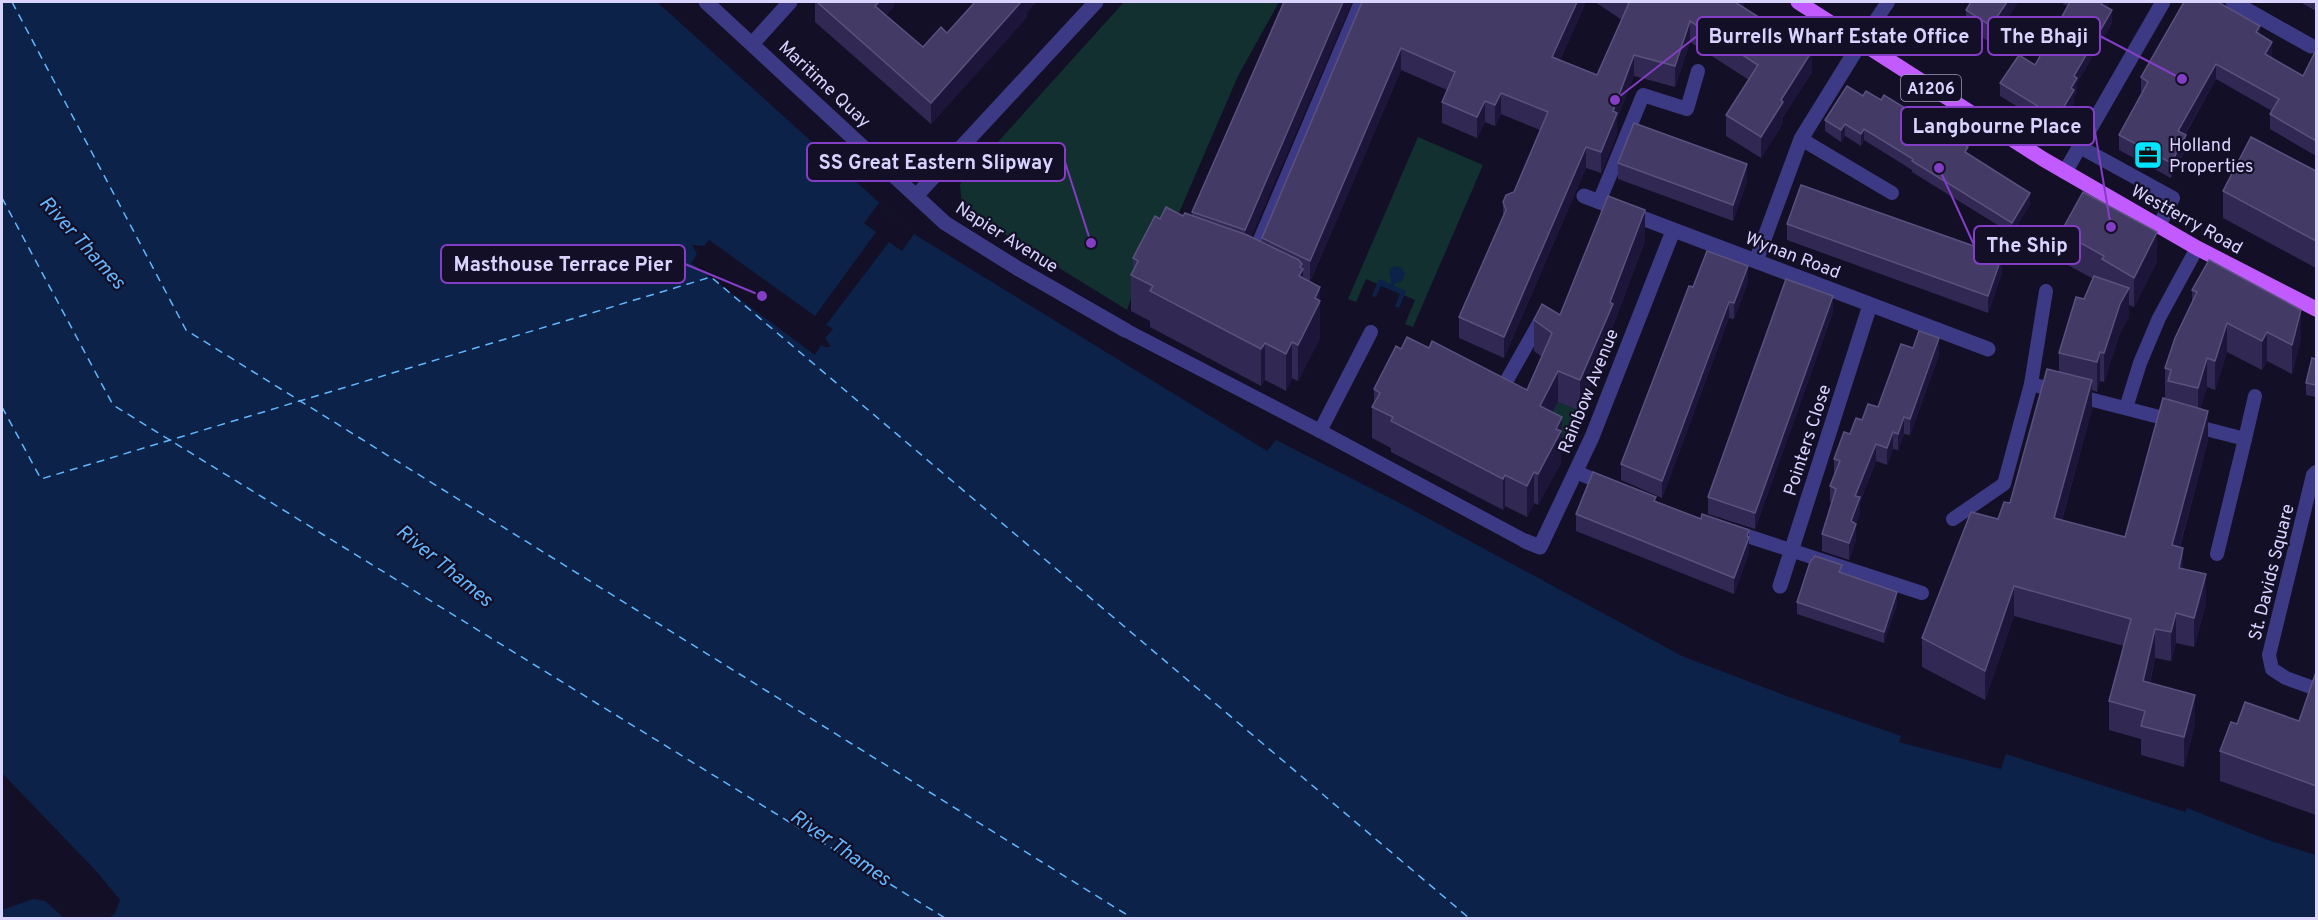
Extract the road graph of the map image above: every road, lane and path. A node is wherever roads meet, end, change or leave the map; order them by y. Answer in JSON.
{"nodes":[{"id":1,"x":706,"y":2,"type":"edge"},
{"id":2,"x":790,"y":2,"type":"edge"},
{"id":3,"x":1096,"y":2,"type":"edge"},
{"id":4,"x":1361,"y":2,"type":"edge"},
{"id":5,"x":1798,"y":2,"type":"edge"},
{"id":6,"x":1888,"y":2,"type":"edge"},
{"id":7,"x":2163,"y":2,"type":"edge"},
{"id":8,"x":2233,"y":2,"type":"edge"},
{"id":9,"x":1861,"y":42,"type":"junction"},
{"id":10,"x":753,"y":43,"type":"junction"},
{"id":11,"x":2311,"y":46,"type":"dead end"},
{"id":12,"x":1698,"y":70,"type":"dead end"},
{"id":13,"x":1801,"y":139,"type":"junction"},
{"id":14,"x":2080,"y":147,"type":"junction"},
{"id":15,"x":2065,"y":172,"type":"junction"},
{"id":16,"x":1892,"y":193,"type":"dead end"},
{"id":17,"x":916,"y":196,"type":"junction"},
{"id":18,"x":1584,"y":196,"type":"dead end"},
{"id":19,"x":1599,"y":202,"type":"junction"},
{"id":20,"x":2159,"y":226,"type":"junction"},
{"id":21,"x":1673,"y":231,"type":"junction"},
{"id":22,"x":2197,"y":248,"type":"junction"},
{"id":23,"x":1756,"y":261,"type":"junction"},
{"id":24,"x":1250,"y":264,"type":"edge"},
{"id":25,"x":2046,"y":291,"type":"dead end"},
{"id":26,"x":1870,"y":305,"type":"junction"},
{"id":27,"x":2316,"y":309,"type":"edge"},
{"id":28,"x":1543,"y":316,"type":"edge"},
{"id":29,"x":1125,"y":330,"type":"joint"},
{"id":30,"x":1371,"y":332,"type":"dead end"},
{"id":31,"x":1988,"y":349,"type":"dead end"},
{"id":32,"x":1484,"y":377,"type":"edge"},
{"id":33,"x":2031,"y":384,"type":"junction"},
{"id":34,"x":2255,"y":396,"type":"dead end"},
{"id":35,"x":2126,"y":408,"type":"junction"},
{"id":36,"x":1320,"y":431,"type":"junction"},
{"id":37,"x":2245,"y":439,"type":"junction"},
{"id":38,"x":1576,"y":472,"type":"junction"},
{"id":39,"x":2316,"y":472,"type":"edge"},
{"id":40,"x":1616,"y":488,"type":"edge"},
{"id":41,"x":1953,"y":519,"type":"dead end"},
{"id":42,"x":1718,"y":526,"type":"edge"},
{"id":43,"x":1525,"y":541,"type":"joint"},
{"id":44,"x":1792,"y":550,"type":"junction"},
{"id":45,"x":2217,"y":554,"type":"dead end"},
{"id":46,"x":1780,"y":586,"type":"dead end"},
{"id":47,"x":1922,"y":593,"type":"dead end"},
{"id":48,"x":2316,"y":689,"type":"edge"}],
"edges":[{"from":1,"to":10,"type":"street","name":"Maritime Quay"},
{"from":2,"to":10,"type":"street"},
{"from":3,"to":17,"type":"street"},
{"from":4,"to":24,"type":"lane"},
{"from":5,"to":9,"type":"main road","name":"Westferry Road","number":"A1206"},
{"from":6,"to":9,"type":"lane"},
{"from":7,"to":14,"type":"street"},
{"from":8,"to":11,"type":"street"},
{"from":9,"to":13,"type":"street"},
{"from":9,"to":15,"type":"main road","name":"Westferry Road","number":"A1206"},
{"from":10,"to":17,"type":"street","name":"Maritime Quay"},
{"from":12,"to":19,"type":"lane"},
{"from":13,"to":16,"type":"lane"},
{"from":13,"to":23,"type":"street"},
{"from":14,"to":15,"type":"street"},
{"from":14,"to":20,"type":"lane"},
{"from":15,"to":20,"type":"main road","name":"Westferry Road","number":"A1206"},
{"from":17,"to":29,"type":"street","name":"Napier Avenue"},
{"from":18,"to":19,"type":"street","name":"Wynan Road"},
{"from":19,"to":21,"type":"street","name":"Wynan Road"},
{"from":20,"to":22,"type":"main road","name":"Westferry Road","number":"A1206"},
{"from":21,"to":23,"type":"street","name":"Wynan Road"},
{"from":21,"to":38,"type":"street","name":"Rainbow Avenue"},
{"from":22,"to":27,"type":"main road","name":"Westferry Road","number":"A1206"},
{"from":22,"to":35,"type":"lane"},
{"from":23,"to":26,"type":"street","name":"Wynan Road"},
{"from":25,"to":33,"type":"lane"},
{"from":26,"to":31,"type":"street","name":"Wynan Road"},
{"from":26,"to":44,"type":"street","name":"Pointers Close"},
{"from":28,"to":32,"type":"lane"},
{"from":29,"to":36,"type":"lane"},
{"from":30,"to":36,"type":"lane"},
{"from":33,"to":35,"type":"lane"},
{"from":33,"to":41,"type":"lane"},
{"from":34,"to":37,"type":"lane"},
{"from":35,"to":37,"type":"lane"},
{"from":36,"to":43,"type":"lane"},
{"from":37,"to":45,"type":"lane"},
{"from":38,"to":40,"type":"lane"},
{"from":38,"to":43,"type":"street","name":"Rainbow Avenue"},
{"from":39,"to":48,"type":"lane","name":"St. Davids Square"},
{"from":42,"to":44,"type":"lane"},
{"from":44,"to":46,"type":"street","name":"Pointers Close"},
{"from":44,"to":47,"type":"lane"}]}
